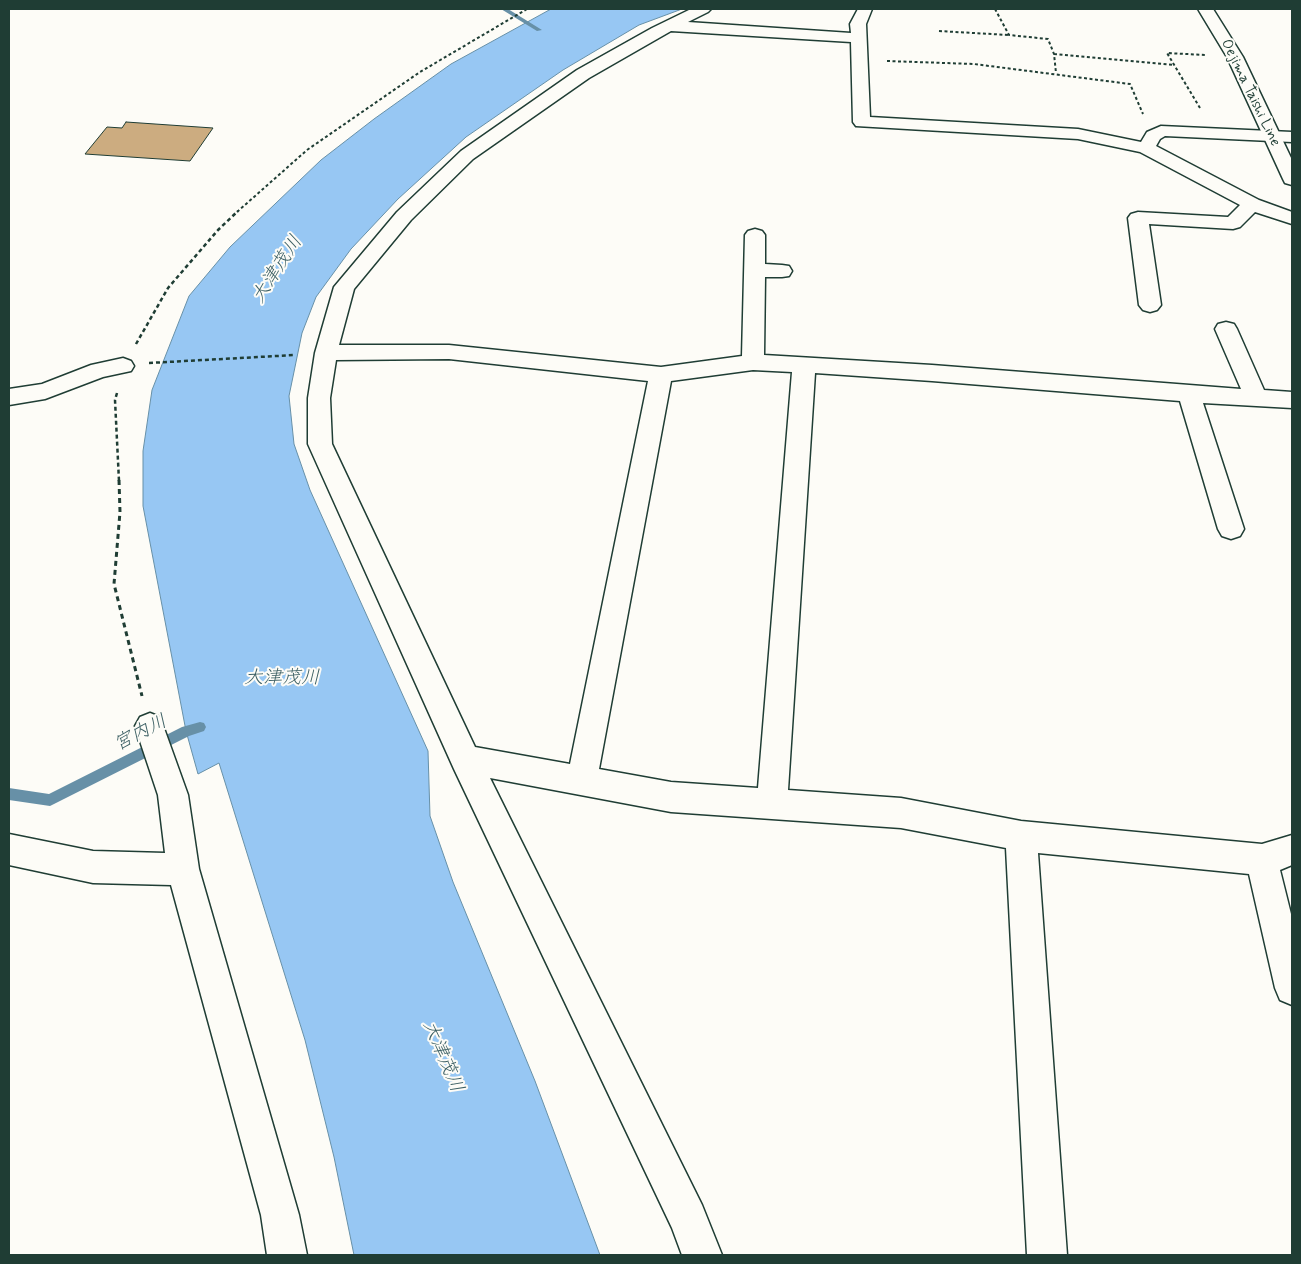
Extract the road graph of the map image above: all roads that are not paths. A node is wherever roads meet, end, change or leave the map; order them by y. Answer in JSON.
{"nodes":[{"id":1,"x":703,"y":9,"type":"edge"},
{"id":2,"x":865,"y":9,"type":"edge"},
{"id":3,"x":1206,"y":9,"type":"edge"},
{"id":4,"x":668,"y":26,"type":"junction"},
{"id":5,"x":722,"y":30,"type":"junction"},
{"id":6,"x":859,"y":38,"type":"junction"},
{"id":7,"x":718,"y":49,"type":"dead end"},
{"id":8,"x":1271,"y":136,"type":"junction"},
{"id":9,"x":1292,"y":137,"type":"edge"},
{"id":10,"x":1149,"y":142,"type":"junction"},
{"id":11,"x":1292,"y":179,"type":"edge"},
{"id":12,"x":1252,"y":204,"type":"junction"},
{"id":13,"x":1292,"y":218,"type":"edge"},
{"id":14,"x":754,"y":235,"type":"dead end"},
{"id":15,"x":755,"y":270,"type":"junction"},
{"id":16,"x":782,"y":271,"type":"dead end"},
{"id":17,"x":1150,"y":305,"type":"dead end"},
{"id":18,"x":1226,"y":329,"type":"dead end"},
{"id":19,"x":326,"y":354,"type":"junction"},
{"id":20,"x":753,"y":362,"type":"junction"},
{"id":21,"x":123,"y":366,"type":"road end"},
{"id":22,"x":804,"y":367,"type":"junction"},
{"id":23,"x":661,"y":375,"type":"junction"},
{"id":24,"x":1189,"y":394,"type":"junction"},
{"id":25,"x":9,"y":397,"type":"edge"},
{"id":26,"x":1256,"y":397,"type":"junction"},
{"id":27,"x":1292,"y":400,"type":"edge"},
{"id":28,"x":1231,"y":529,"type":"dead end"},
{"id":29,"x":150,"y":726,"type":"road end"},
{"id":30,"x":465,"y":760,"type":"junction"},
{"id":31,"x":582,"y":781,"type":"junction"},
{"id":32,"x":772,"y":804,"type":"junction"},
{"id":33,"x":1021,"y":836,"type":"junction"},
{"id":34,"x":9,"y":850,"type":"edge"},
{"id":35,"x":1292,"y":850,"type":"edge"},
{"id":36,"x":1262,"y":860,"type":"junction"},
{"id":37,"x":183,"y":869,"type":"junction"},
{"id":38,"x":1292,"y":988,"type":"edge"},
{"id":39,"x":286,"y":1255,"type":"edge"},
{"id":40,"x":702,"y":1255,"type":"edge"},
{"id":41,"x":1047,"y":1255,"type":"edge"}],
"edges":[{"from":1,"to":4,"type":"street"},
{"from":2,"to":6,"type":"street"},
{"from":3,"to":8,"type":"street","name":"Oejima Taishi Line"},
{"from":4,"to":5,"type":"street"},
{"from":4,"to":19,"type":"street"},
{"from":5,"to":6,"type":"street"},
{"from":5,"to":7,"type":"street"},
{"from":6,"to":10,"type":"street"},
{"from":8,"to":9,"type":"street"},
{"from":8,"to":10,"type":"street"},
{"from":8,"to":11,"type":"street","name":"Oejima Taishi Line"},
{"from":10,"to":12,"type":"street"},
{"from":12,"to":13,"type":"street"},
{"from":12,"to":17,"type":"street"},
{"from":14,"to":15,"type":"street"},
{"from":15,"to":16,"type":"street"},
{"from":15,"to":20,"type":"street"},
{"from":18,"to":26,"type":"street"},
{"from":19,"to":23,"type":"street"},
{"from":19,"to":30,"type":"street"},
{"from":20,"to":22,"type":"street"},
{"from":20,"to":23,"type":"street"},
{"from":21,"to":25,"type":"street"},
{"from":22,"to":24,"type":"street"},
{"from":22,"to":32,"type":"street"},
{"from":23,"to":31,"type":"street"},
{"from":24,"to":26,"type":"street"},
{"from":24,"to":28,"type":"street"},
{"from":26,"to":27,"type":"street"},
{"from":29,"to":37,"type":"street"},
{"from":30,"to":31,"type":"street"},
{"from":30,"to":40,"type":"street"},
{"from":31,"to":32,"type":"street"},
{"from":32,"to":33,"type":"street"},
{"from":33,"to":36,"type":"street"},
{"from":33,"to":41,"type":"street"},
{"from":34,"to":37,"type":"street"},
{"from":35,"to":36,"type":"street"},
{"from":36,"to":38,"type":"street"},
{"from":37,"to":39,"type":"street"}]}
